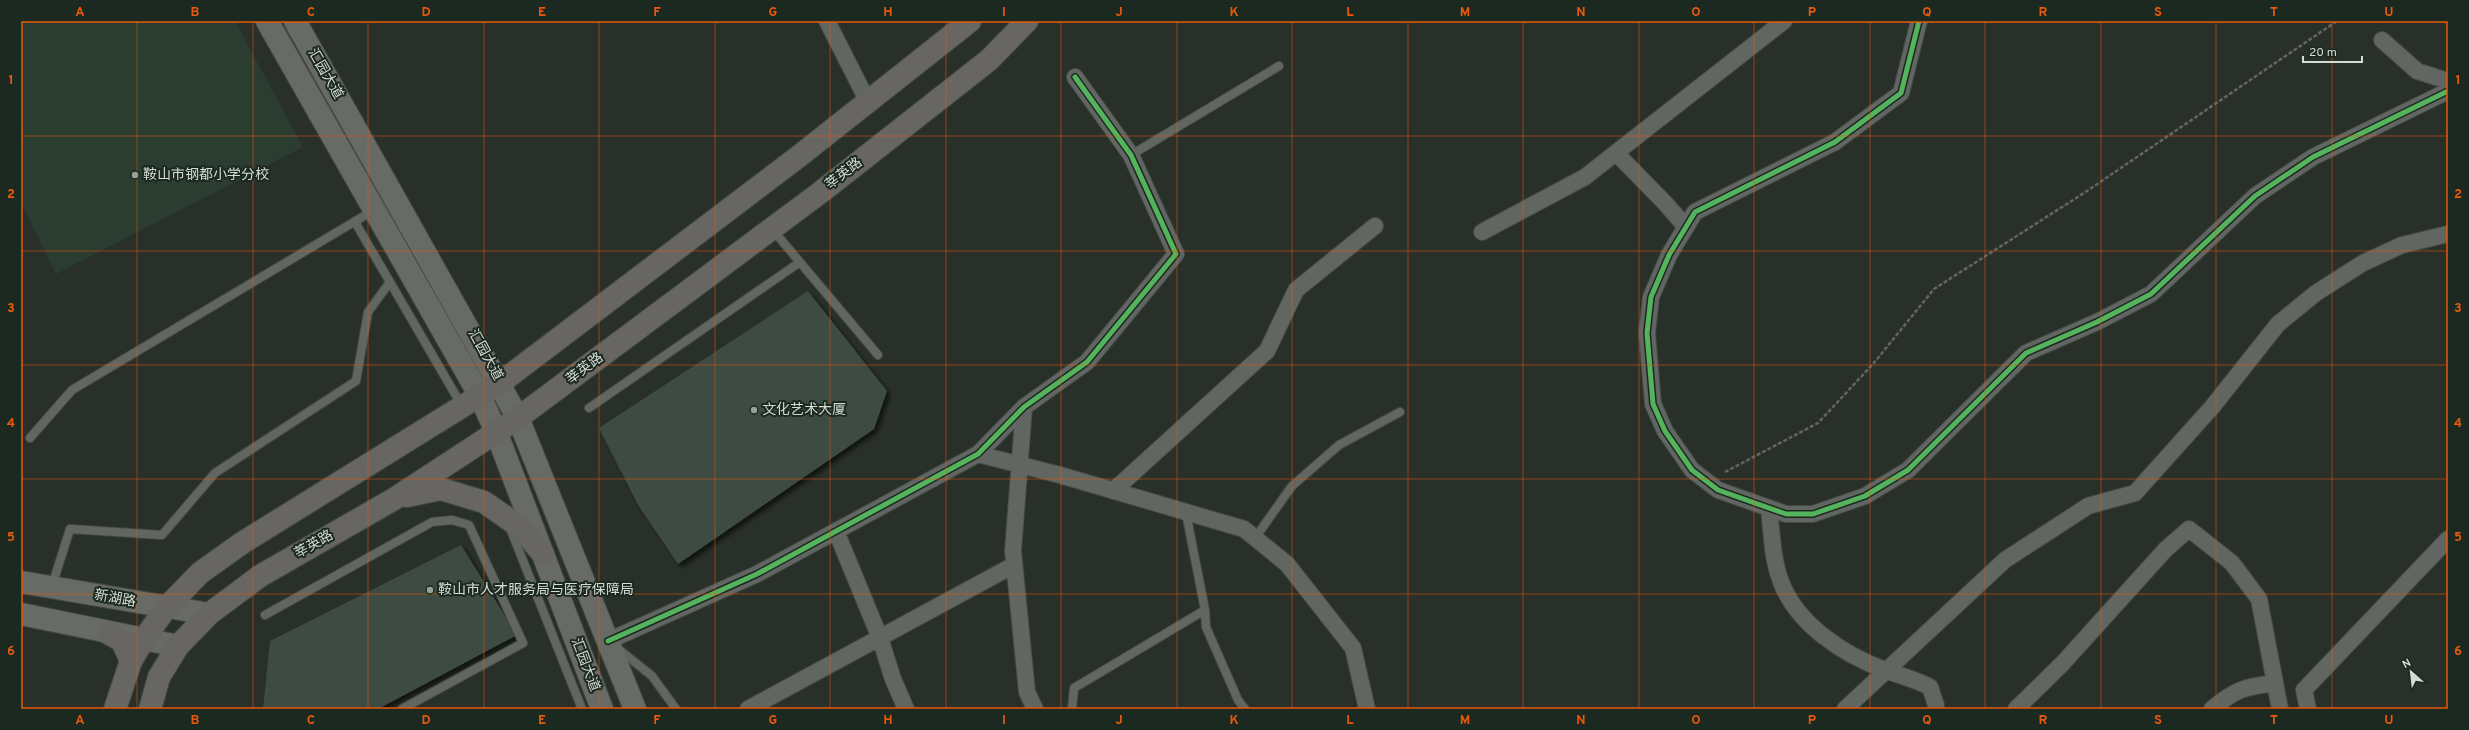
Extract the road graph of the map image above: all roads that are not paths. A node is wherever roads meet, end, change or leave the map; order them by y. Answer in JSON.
{"nodes":[{"id":1,"x":268,"y":21,"type":"edge"},
{"id":2,"x":295,"y":21,"type":"edge"},
{"id":3,"x":827,"y":21,"type":"edge"},
{"id":4,"x":970,"y":21,"type":"edge"},
{"id":5,"x":1027,"y":21,"type":"edge"},
{"id":6,"x":1784,"y":21,"type":"edge"},
{"id":7,"x":1918,"y":21,"type":"edge"},
{"id":8,"x":2382,"y":40,"type":"dead end"},
{"id":9,"x":1279,"y":66,"type":"dead end"},
{"id":10,"x":1075,"y":77,"type":"dead end"},
{"id":11,"x":2448,"y":81,"type":"edge"},
{"id":12,"x":2448,"y":91,"type":"edge"},
{"id":13,"x":868,"y":102,"type":"junction"},
{"id":14,"x":1616,"y":153,"type":"junction"},
{"id":15,"x":1131,"y":155,"type":"junction"},
{"id":16,"x":375,"y":210,"type":"junction"},
{"id":17,"x":355,"y":222,"type":"junction"},
{"id":18,"x":1375,"y":226,"type":"dead end"},
{"id":19,"x":1686,"y":228,"type":"junction"},
{"id":20,"x":772,"y":229,"type":"junction"},
{"id":21,"x":1482,"y":232,"type":"dead end"},
{"id":22,"x":2448,"y":234,"type":"edge"},
{"id":23,"x":800,"y":262,"type":"junction"},
{"id":24,"x":390,"y":282,"type":"junction"},
{"id":25,"x":878,"y":356,"type":"dead end"},
{"id":26,"x":500,"y":383,"type":"junction"},
{"id":27,"x":471,"y":401,"type":"junction"},
{"id":28,"x":1024,"y":407,"type":"junction"},
{"id":29,"x":589,"y":408,"type":"dead end"},
{"id":30,"x":1400,"y":412,"type":"dead end"},
{"id":31,"x":518,"y":418,"type":"junction"},
{"id":32,"x":497,"y":434,"type":"junction"},
{"id":33,"x":30,"y":438,"type":"dead end"},
{"id":34,"x":978,"y":454,"type":"junction"},
{"id":35,"x":1019,"y":465,"type":"junction"},
{"id":36,"x":1113,"y":491,"type":"junction"},
{"id":37,"x":394,"y":499,"type":"junction"},
{"id":38,"x":1769,"y":510,"type":"junction"},
{"id":39,"x":1186,"y":513,"type":"junction"},
{"id":40,"x":506,"y":518,"type":"junction"},
{"id":41,"x":836,"y":531,"type":"junction"},
{"id":42,"x":1255,"y":538,"type":"junction"},
{"id":43,"x":2448,"y":539,"type":"edge"},
{"id":44,"x":543,"y":554,"type":"junction"},
{"id":45,"x":1014,"y":565,"type":"junction"},
{"id":46,"x":21,"y":582,"type":"edge"},
{"id":47,"x":52,"y":587,"type":"junction"},
{"id":48,"x":166,"y":608,"type":"junction"},
{"id":49,"x":1205,"y":610,"type":"junction"},
{"id":50,"x":21,"y":614,"type":"edge"},
{"id":51,"x":210,"y":614,"type":"junction"},
{"id":52,"x":265,"y":615,"type":"dead end"},
{"id":53,"x":108,"y":633,"type":"junction"},
{"id":54,"x":880,"y":638,"type":"junction"},
{"id":55,"x":144,"y":639,"type":"junction"},
{"id":56,"x":608,"y":641,"type":"junction"},
{"id":57,"x":178,"y":646,"type":"junction"},
{"id":58,"x":131,"y":661,"type":"junction"},
{"id":59,"x":1885,"y":670,"type":"junction"},
{"id":60,"x":2275,"y":683,"type":"junction"},
{"id":61,"x":1936,"y":706,"type":"dead end"},
{"id":62,"x":115,"y":709,"type":"edge"},
{"id":63,"x":150,"y":709,"type":"edge"},
{"id":64,"x":402,"y":709,"type":"edge"},
{"id":65,"x":582,"y":709,"type":"edge"},
{"id":66,"x":602,"y":709,"type":"edge"},
{"id":67,"x":635,"y":709,"type":"edge"},
{"id":68,"x":676,"y":709,"type":"edge"},
{"id":69,"x":748,"y":709,"type":"edge"},
{"id":70,"x":906,"y":709,"type":"edge"},
{"id":71,"x":1035,"y":709,"type":"edge"},
{"id":72,"x":1072,"y":709,"type":"edge"},
{"id":73,"x":1245,"y":709,"type":"edge"},
{"id":74,"x":1367,"y":709,"type":"edge"},
{"id":75,"x":1845,"y":709,"type":"edge"},
{"id":76,"x":2016,"y":709,"type":"edge"},
{"id":77,"x":2212,"y":709,"type":"edge"},
{"id":78,"x":2280,"y":709,"type":"edge"},
{"id":79,"x":2308,"y":709,"type":"edge"}],
"edges":[{"from":1,"to":16,"type":"main road","name":"汇园大道"},
{"from":2,"to":26,"type":"main road","name":"汇园大道"},
{"from":3,"to":13,"type":"street"},
{"from":4,"to":13,"type":"main road"},
{"from":5,"to":20,"type":"main road","name":"莘英路"},
{"from":6,"to":14,"type":"street"},
{"from":7,"to":19,"type":"street"},
{"from":8,"to":11,"type":"street"},
{"from":9,"to":15,"type":"lane"},
{"from":10,"to":15,"type":"street"},
{"from":12,"to":38,"type":"street"},
{"from":13,"to":26,"type":"main road"},
{"from":14,"to":19,"type":"street"},
{"from":14,"to":21,"type":"street"},
{"from":15,"to":28,"type":"street"},
{"from":16,"to":17,"type":"lane"},
{"from":16,"to":27,"type":"main road","name":"汇园大道"},
{"from":17,"to":24,"type":"lane"},
{"from":17,"to":33,"type":"lane"},
{"from":18,"to":36,"type":"street"},
{"from":19,"to":38,"type":"street"},
{"from":20,"to":23,"type":"lane"},
{"from":20,"to":31,"type":"main road","name":"莘英路"},
{"from":22,"to":59,"type":"street"},
{"from":23,"to":25,"type":"lane"},
{"from":23,"to":29,"type":"lane"},
{"from":24,"to":27,"type":"lane"},
{"from":24,"to":47,"type":"lane"},
{"from":26,"to":27,"type":"main road"},
{"from":26,"to":31,"type":"main road","name":"汇园大道"},
{"from":27,"to":32,"type":"main road","name":"汇园大道"},
{"from":27,"to":48,"type":"main road"},
{"from":28,"to":34,"type":"street"},
{"from":28,"to":35,"type":"street"},
{"from":30,"to":42,"type":"lane"},
{"from":31,"to":32,"type":"main road","name":"莘英路"},
{"from":31,"to":56,"type":"main road","name":"汇园大道"},
{"from":32,"to":37,"type":"main road","name":"莘英路"},
{"from":32,"to":44,"type":"main road","name":"汇园大道"},
{"from":34,"to":35,"type":"street"},
{"from":34,"to":41,"type":"street"},
{"from":35,"to":36,"type":"street"},
{"from":35,"to":45,"type":"street"},
{"from":36,"to":39,"type":"street"},
{"from":37,"to":40,"type":"main road"},
{"from":37,"to":51,"type":"main road","name":"莘英路"},
{"from":38,"to":59,"type":"street"},
{"from":39,"to":42,"type":"street"},
{"from":39,"to":49,"type":"lane"},
{"from":40,"to":44,"type":"main road"},
{"from":40,"to":65,"type":"lane"},
{"from":41,"to":54,"type":"street"},
{"from":41,"to":56,"type":"street"},
{"from":42,"to":74,"type":"street"},
{"from":43,"to":79,"type":"street"},
{"from":44,"to":66,"type":"main road","name":"汇园大道"},
{"from":45,"to":54,"type":"street"},
{"from":45,"to":71,"type":"street"},
{"from":46,"to":47,"type":"main road","name":"新湖路"},
{"from":47,"to":48,"type":"main road","name":"新湖路"},
{"from":48,"to":51,"type":"main road","name":"新湖路"},
{"from":48,"to":55,"type":"main road"},
{"from":49,"to":72,"type":"lane"},
{"from":49,"to":73,"type":"lane"},
{"from":50,"to":53,"type":"main road"},
{"from":51,"to":57,"type":"main road","name":"莘英路"},
{"from":52,"to":64,"type":"lane"},
{"from":53,"to":55,"type":"main road"},
{"from":53,"to":58,"type":"main road"},
{"from":54,"to":69,"type":"street"},
{"from":54,"to":70,"type":"street"},
{"from":55,"to":57,"type":"main road"},
{"from":55,"to":58,"type":"main road"},
{"from":56,"to":67,"type":"main road","name":"汇园大道"},
{"from":56,"to":68,"type":"lane"},
{"from":57,"to":63,"type":"main road","name":"莘英路"},
{"from":58,"to":62,"type":"main road"},
{"from":59,"to":61,"type":"street"},
{"from":59,"to":75,"type":"street"},
{"from":60,"to":76,"type":"street"},
{"from":60,"to":77,"type":"street"},
{"from":60,"to":78,"type":"street"}]}
